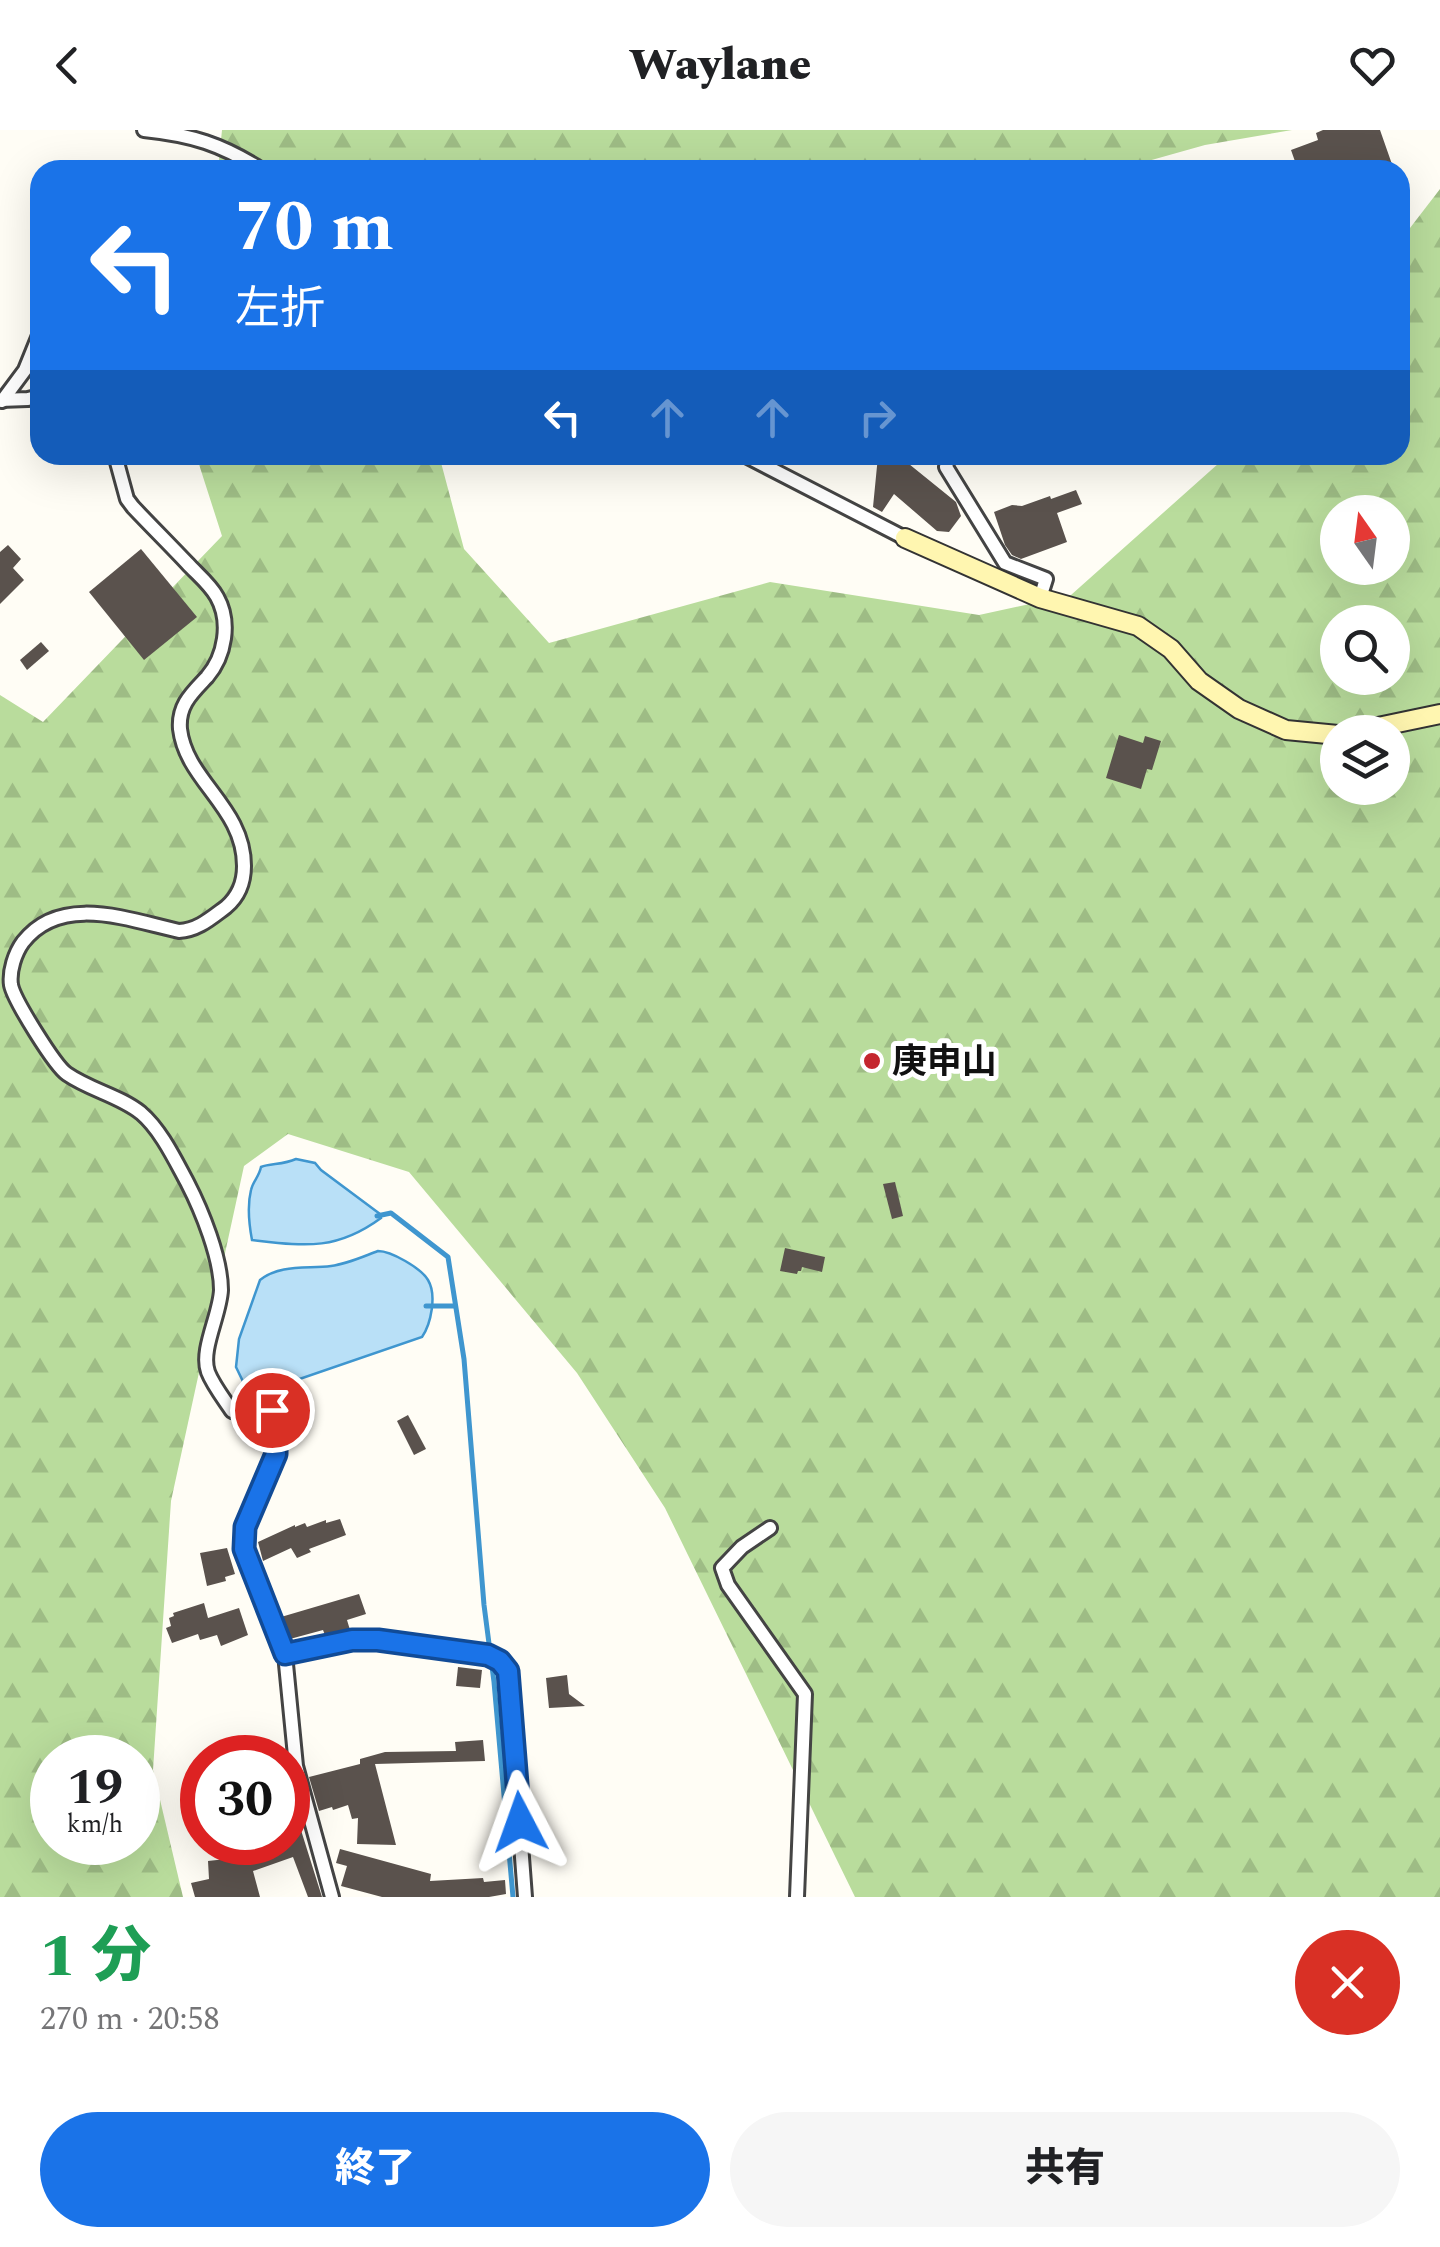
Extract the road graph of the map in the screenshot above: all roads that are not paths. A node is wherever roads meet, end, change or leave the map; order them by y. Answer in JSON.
{"nodes":[{"id":1,"x":144,"y":130,"type":"edge"},
{"id":2,"x":246,"y":160,"type":"edge"},
{"id":3,"x":30,"y":358,"type":"edge"},
{"id":4,"x":30,"y":397,"type":"edge"},
{"id":5,"x":1,"y":401,"type":"edge"},
{"id":6,"x":118,"y":465,"type":"edge"},
{"id":7,"x":763,"y":465,"type":"edge"},
{"id":8,"x":946,"y":465,"type":"edge"},
{"id":9,"x":905,"y":538,"type":"joint"},
{"id":10,"x":1040,"y":598,"type":"junction"},
{"id":11,"x":1440,"y":714,"type":"edge"},
{"id":12,"x":1410,"y":720,"type":"edge"},
{"id":13,"x":1320,"y":733,"type":"edge"},
{"id":14,"x":770,"y":1528,"type":"dead end"},
{"id":15,"x":285,"y":1654,"type":"junction"},
{"id":16,"x":332,"y":1897,"type":"edge"},
{"id":17,"x":525,"y":1897,"type":"edge"},
{"id":18,"x":797,"y":1897,"type":"edge"}],
"edges":[{"from":1,"to":2,"type":"street"},
{"from":3,"to":5,"type":"street"},
{"from":4,"to":5,"type":"street"},
{"from":6,"to":15,"type":"street"},
{"from":7,"to":9,"type":"street"},
{"from":8,"to":10,"type":"street"},
{"from":9,"to":10,"type":"street"},
{"from":10,"to":13,"type":"street"},
{"from":11,"to":12,"type":"street"},
{"from":14,"to":18,"type":"street"},
{"from":15,"to":16,"type":"street"},
{"from":15,"to":17,"type":"street"}]}
